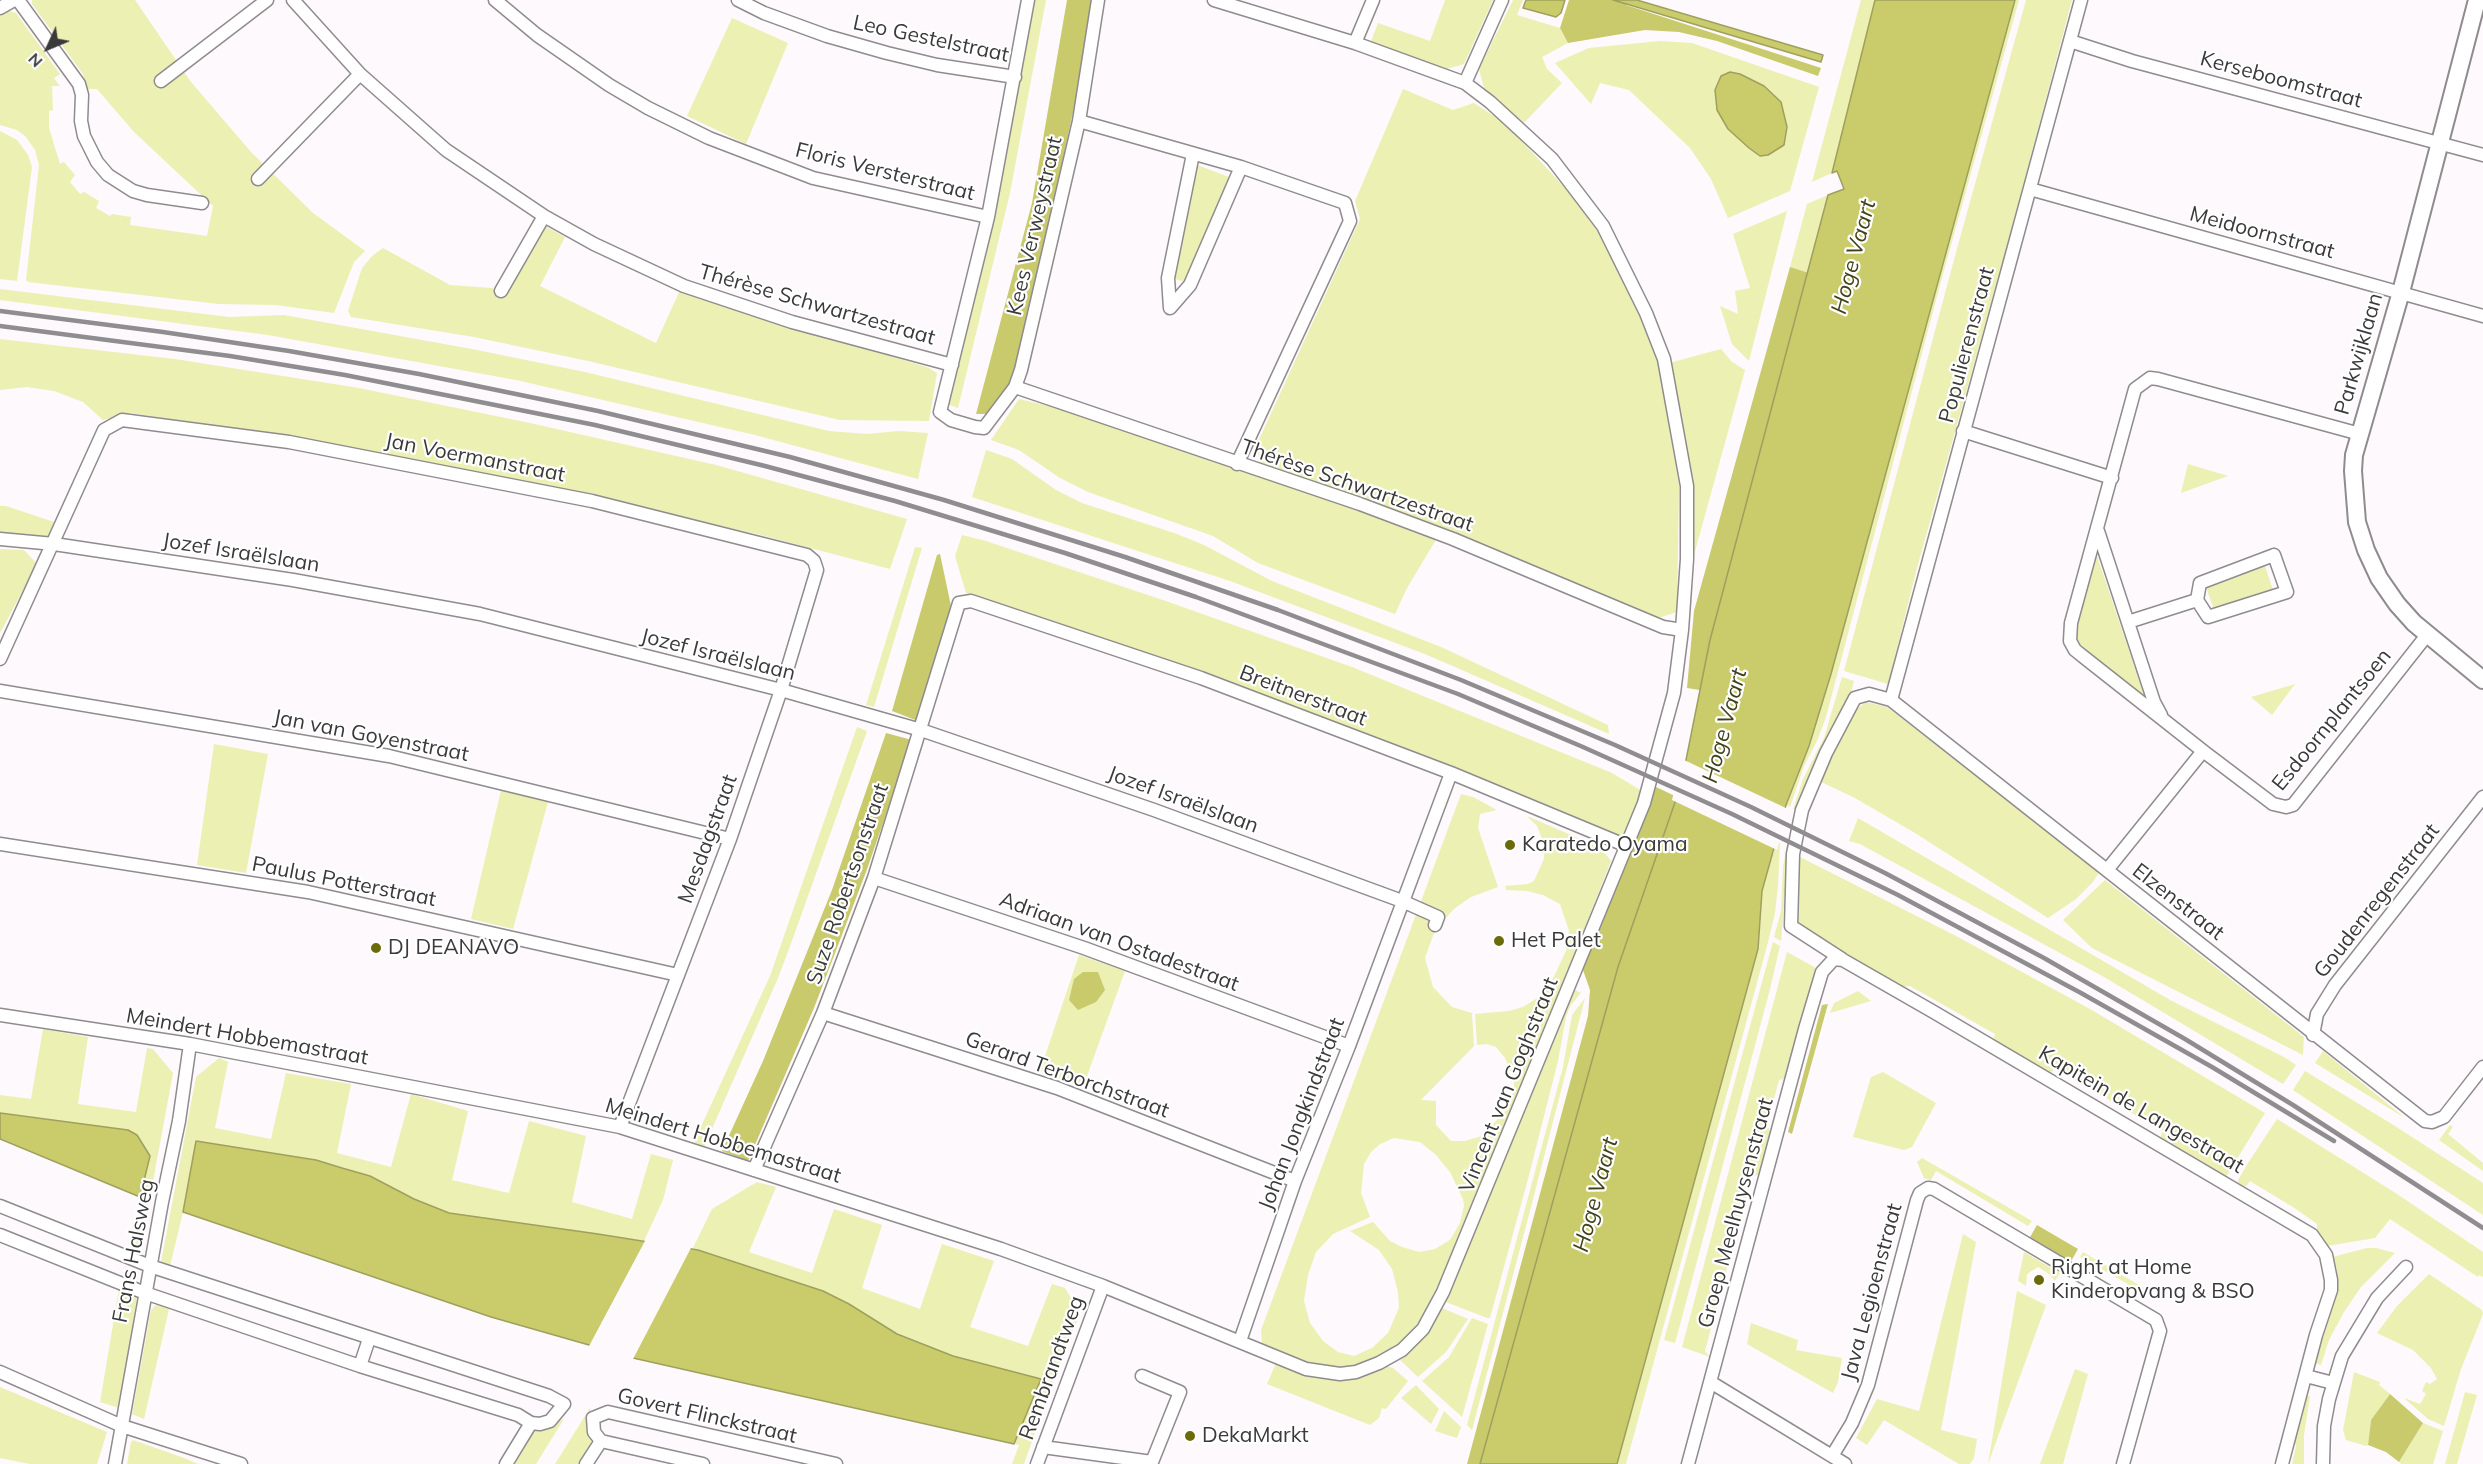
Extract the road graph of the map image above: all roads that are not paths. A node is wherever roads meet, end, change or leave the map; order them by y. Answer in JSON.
{"nodes":[{"id":1,"x":14,"y":0,"type":"edge"},
{"id":2,"x":18,"y":0,"type":"edge"},
{"id":3,"x":267,"y":0,"type":"edge"},
{"id":4,"x":293,"y":0,"type":"edge"},
{"id":5,"x":495,"y":0,"type":"edge"},
{"id":6,"x":738,"y":0,"type":"edge"},
{"id":7,"x":1028,"y":0,"type":"edge"},
{"id":8,"x":1098,"y":0,"type":"edge"},
{"id":9,"x":1214,"y":0,"type":"edge"},
{"id":10,"x":1373,"y":0,"type":"edge"},
{"id":11,"x":1502,"y":0,"type":"edge"},
{"id":12,"x":2081,"y":0,"type":"edge"},
{"id":13,"x":2477,"y":0,"type":"edge"},
{"id":14,"x":0,"y":8,"type":"edge"},
{"id":15,"x":2070,"y":41,"type":"junction"},
{"id":16,"x":1355,"y":42,"type":"junction"},
{"id":17,"x":360,"y":74,"type":"junction"},
{"id":18,"x":1015,"y":77,"type":"junction"},
{"id":19,"x":161,"y":81,"type":"dead end"},
{"id":20,"x":1465,"y":83,"type":"junction"},
{"id":21,"x":1079,"y":121,"type":"junction"},
{"id":22,"x":2440,"y":143,"type":"junction"},
{"id":23,"x":1193,"y":154,"type":"junction"},
{"id":24,"x":2483,"y":155,"type":"edge"},
{"id":25,"x":1241,"y":167,"type":"junction"},
{"id":26,"x":258,"y":179,"type":"dead end"},
{"id":27,"x":2030,"y":189,"type":"junction"},
{"id":28,"x":202,"y":203,"type":"dead end"},
{"id":29,"x":544,"y":216,"type":"junction"},
{"id":30,"x":988,"y":217,"type":"junction"},
{"id":31,"x":501,"y":291,"type":"dead end"},
{"id":32,"x":2401,"y":292,"type":"junction"},
{"id":33,"x":2483,"y":316,"type":"edge"},
{"id":34,"x":952,"y":365,"type":"junction"},
{"id":35,"x":1015,"y":387,"type":"junction"},
{"id":36,"x":1963,"y":431,"type":"junction"},
{"id":37,"x":2360,"y":434,"type":"junction"},
{"id":38,"x":1237,"y":464,"type":"junction"},
{"id":39,"x":2112,"y":478,"type":"junction"},
{"id":40,"x":2098,"y":531,"type":"junction"},
{"id":41,"x":0,"y":539,"type":"edge"},
{"id":42,"x":54,"y":544,"type":"junction"},
{"id":43,"x":814,"y":561,"type":"joint"},
{"id":44,"x":2197,"y":600,"type":"junction"},
{"id":45,"x":959,"y":603,"type":"joint"},
{"id":46,"x":2128,"y":622,"type":"junction"},
{"id":47,"x":1682,"y":630,"type":"junction"},
{"id":48,"x":2427,"y":635,"type":"junction"},
{"id":49,"x":0,"y":659,"type":"edge"},
{"id":50,"x":2483,"y":680,"type":"edge"},
{"id":51,"x":781,"y":690,"type":"junction"},
{"id":52,"x":0,"y":691,"type":"edge"},
{"id":53,"x":1891,"y":700,"type":"junction"},
{"id":54,"x":2163,"y":718,"type":"junction"},
{"id":55,"x":921,"y":730,"type":"junction"},
{"id":56,"x":2203,"y":751,"type":"junction"},
{"id":57,"x":1451,"y":774,"type":"junction"},
{"id":58,"x":2483,"y":796,"type":"edge"},
{"id":59,"x":730,"y":839,"type":"junction"},
{"id":60,"x":0,"y":844,"type":"edge"},
{"id":61,"x":1627,"y":846,"type":"junction"},
{"id":62,"x":2107,"y":870,"type":"junction"},
{"id":63,"x":874,"y":878,"type":"junction"},
{"id":64,"x":1402,"y":901,"type":"junction"},
{"id":65,"x":1435,"y":924,"type":"dead end"},
{"id":66,"x":1843,"y":960,"type":"junction"},
{"id":67,"x":678,"y":975,"type":"junction"},
{"id":68,"x":823,"y":1013,"type":"junction"},
{"id":69,"x":0,"y":1015,"type":"edge"},
{"id":70,"x":2313,"y":1035,"type":"junction"},
{"id":71,"x":190,"y":1044,"type":"junction"},
{"id":72,"x":1349,"y":1046,"type":"junction"},
{"id":73,"x":2483,"y":1067,"type":"edge"},
{"id":74,"x":620,"y":1127,"type":"junction"},
{"id":75,"x":754,"y":1170,"type":"junction"},
{"id":76,"x":1295,"y":1181,"type":"junction"},
{"id":77,"x":0,"y":1206,"type":"edge"},
{"id":78,"x":0,"y":1235,"type":"edge"},
{"id":79,"x":150,"y":1266,"type":"junction"},
{"id":80,"x":2406,"y":1267,"type":"dead end"},
{"id":81,"x":1103,"y":1286,"type":"junction"},
{"id":82,"x":145,"y":1293,"type":"junction"},
{"id":83,"x":369,"y":1339,"type":"junction"},
{"id":84,"x":1240,"y":1341,"type":"junction"},
{"id":85,"x":360,"y":1366,"type":"junction"},
{"id":86,"x":0,"y":1372,"type":"edge"},
{"id":87,"x":1143,"y":1376,"type":"dead end"},
{"id":88,"x":2306,"y":1376,"type":"junction"},
{"id":89,"x":1712,"y":1383,"type":"junction"},
{"id":90,"x":2333,"y":1383,"type":"junction"},
{"id":91,"x":531,"y":1423,"type":"junction"},
{"id":92,"x":122,"y":1426,"type":"junction"},
{"id":93,"x":601,"y":1441,"type":"junction"},
{"id":94,"x":1043,"y":1447,"type":"junction"},
{"id":95,"x":1832,"y":1456,"type":"junction"},
{"id":96,"x":802,"y":1461,"type":"edge"},
{"id":97,"x":115,"y":1464,"type":"edge"},
{"id":98,"x":242,"y":1464,"type":"edge"},
{"id":99,"x":506,"y":1464,"type":"edge"},
{"id":100,"x":586,"y":1464,"type":"edge"},
{"id":101,"x":703,"y":1464,"type":"edge"},
{"id":102,"x":836,"y":1464,"type":"edge"},
{"id":103,"x":1037,"y":1464,"type":"edge"},
{"id":104,"x":1688,"y":1464,"type":"edge"},
{"id":105,"x":1845,"y":1464,"type":"edge"},
{"id":106,"x":2123,"y":1464,"type":"edge"},
{"id":107,"x":2282,"y":1464,"type":"edge"},
{"id":108,"x":2323,"y":1464,"type":"edge"}],
"edges":[{"from":1,"to":14,"type":"street"},
{"from":2,"to":28,"type":"street"},
{"from":3,"to":19,"type":"street"},
{"from":4,"to":17,"type":"street","name":"Thérèse Schwartzestraat"},
{"from":5,"to":30,"type":"street","name":"Floris Versterstraat"},
{"from":6,"to":18,"type":"street","name":"Leo Gestelstraat"},
{"from":7,"to":18,"type":"street"},
{"from":8,"to":21,"type":"street","name":"Kees Verweystraat"},
{"from":9,"to":16,"type":"street","name":"Vincent van Goghstraat"},
{"from":10,"to":16,"type":"street"},
{"from":11,"to":20,"type":"street"},
{"from":12,"to":15,"type":"street","name":"Populierenstraat"},
{"from":13,"to":22,"type":"street","name":"Parkwijklaan"},
{"from":15,"to":22,"type":"street","name":"Kerseboomstraat"},
{"from":15,"to":27,"type":"street","name":"Populierenstraat"},
{"from":16,"to":20,"type":"street","name":"Vincent van Goghstraat"},
{"from":17,"to":26,"type":"street"},
{"from":17,"to":29,"type":"street","name":"Thérèse Schwartzestraat"},
{"from":18,"to":30,"type":"street"},
{"from":20,"to":47,"type":"street","name":"Vincent van Goghstraat"},
{"from":21,"to":23,"type":"street"},
{"from":21,"to":35,"type":"street","name":"Kees Verweystraat"},
{"from":22,"to":24,"type":"street","name":"Kerseboomstraat"},
{"from":22,"to":32,"type":"street","name":"Parkwijklaan"},
{"from":23,"to":25,"type":"street"},
{"from":23,"to":25,"type":"street"},
{"from":25,"to":38,"type":"street"},
{"from":27,"to":32,"type":"street","name":"Meidoornstraat"},
{"from":27,"to":36,"type":"street","name":"Populierenstraat"},
{"from":29,"to":31,"type":"street"},
{"from":29,"to":34,"type":"street","name":"Thérèse Schwartzestraat"},
{"from":30,"to":34,"type":"street"},
{"from":32,"to":33,"type":"street","name":"Meidoornstraat"},
{"from":32,"to":37,"type":"street","name":"Parkwijklaan"},
{"from":34,"to":35,"type":"street","name":"Kees Verweystraat"},
{"from":35,"to":38,"type":"street","name":"Thérèse Schwartzestraat"},
{"from":36,"to":39,"type":"street"},
{"from":36,"to":53,"type":"street","name":"Populierenstraat"},
{"from":37,"to":39,"type":"street","name":"Esdoornplantsoen"},
{"from":37,"to":48,"type":"street","name":"Parkwijklaan"},
{"from":38,"to":47,"type":"street","name":"Thérèse Schwartzestraat"},
{"from":39,"to":40,"type":"street","name":"Esdoornplantsoen"},
{"from":40,"to":46,"type":"street","name":"Esdoornplantsoen"},
{"from":40,"to":54,"type":"street","name":"Esdoornplantsoen"},
{"from":41,"to":42,"type":"street","name":"Jozef Israëlslaan"},
{"from":42,"to":43,"type":"street","name":"Jan Voermanstraat"},
{"from":42,"to":49,"type":"street"},
{"from":42,"to":51,"type":"street","name":"Jozef Israëlslaan"},
{"from":43,"to":51,"type":"street","name":"Mesdagstraat"},
{"from":44,"to":44,"type":"street"},
{"from":44,"to":46,"type":"street"},
{"from":45,"to":55,"type":"street","name":"Suze Robertsonstraat"},
{"from":45,"to":57,"type":"street","name":"Breitnerstraat"},
{"from":46,"to":54,"type":"street","name":"Esdoornplantsoen"},
{"from":47,"to":61,"type":"street","name":"Vincent van Goghstraat"},
{"from":48,"to":50,"type":"street","name":"Parkwijklaan"},
{"from":48,"to":56,"type":"street","name":"Esdoornplantsoen"},
{"from":51,"to":55,"type":"street","name":"Jozef Israëlslaan"},
{"from":51,"to":59,"type":"street","name":"Mesdagstraat"},
{"from":52,"to":59,"type":"street","name":"Jan van Goyenstraat"},
{"from":53,"to":62,"type":"street","name":"Elzenstraat"},
{"from":53,"to":66,"type":"street","name":"Kapitein de Langestraat"},
{"from":54,"to":56,"type":"street","name":"Esdoornplantsoen"},
{"from":55,"to":63,"type":"street","name":"Suze Robertsonstraat"},
{"from":55,"to":64,"type":"street","name":"Jozef Israëlslaan"},
{"from":56,"to":62,"type":"street"},
{"from":57,"to":61,"type":"street","name":"Breitnerstraat"},
{"from":57,"to":64,"type":"street","name":"Johan Jongkindstraat"},
{"from":58,"to":70,"type":"street","name":"Goudenregenstraat"},
{"from":59,"to":67,"type":"street","name":"Mesdagstraat"},
{"from":60,"to":67,"type":"street","name":"Paulus Potterstraat"},
{"from":61,"to":84,"type":"street","name":"Vincent van Goghstraat"},
{"from":62,"to":70,"type":"street","name":"Elzenstraat"},
{"from":63,"to":68,"type":"street","name":"Suze Robertsonstraat"},
{"from":63,"to":72,"type":"street","name":"Adriaan van Ostadestraat"},
{"from":64,"to":65,"type":"street"},
{"from":64,"to":72,"type":"street","name":"Johan Jongkindstraat"},
{"from":66,"to":88,"type":"street","name":"Kapitein de Langestraat"},
{"from":66,"to":89,"type":"street","name":"Groep Meelhuysenstraat"},
{"from":67,"to":74,"type":"street","name":"Mesdagstraat"},
{"from":68,"to":75,"type":"street","name":"Suze Robertsonstraat"},
{"from":68,"to":76,"type":"street","name":"Gerard Terborchstraat"},
{"from":69,"to":71,"type":"street","name":"Meindert Hobbemastraat"},
{"from":70,"to":73,"type":"street","name":"Elzenstraat"},
{"from":71,"to":74,"type":"street","name":"Meindert Hobbemastraat"},
{"from":71,"to":79,"type":"street","name":"Frans Halsweg"},
{"from":72,"to":76,"type":"street","name":"Johan Jongkindstraat"},
{"from":74,"to":75,"type":"street","name":"Meindert Hobbemastraat"},
{"from":75,"to":81,"type":"street","name":"Meindert Hobbemastraat"},
{"from":76,"to":84,"type":"street","name":"Johan Jongkindstraat"},
{"from":77,"to":79,"type":"street"},
{"from":78,"to":82,"type":"street"},
{"from":79,"to":82,"type":"street","name":"Frans Halsweg"},
{"from":79,"to":83,"type":"street"},
{"from":80,"to":90,"type":"street"},
{"from":81,"to":84,"type":"street","name":"Meindert Hobbemastraat"},
{"from":81,"to":94,"type":"street","name":"Rembrandtweg"},
{"from":82,"to":85,"type":"street"},
{"from":82,"to":92,"type":"street","name":"Frans Halsweg"},
{"from":83,"to":85,"type":"street"},
{"from":83,"to":91,"type":"street"},
{"from":85,"to":91,"type":"street"},
{"from":86,"to":92,"type":"street"},
{"from":87,"to":94,"type":"street"},
{"from":88,"to":90,"type":"street"},
{"from":88,"to":107,"type":"street","name":"Kapitein de Langestraat"},
{"from":89,"to":95,"type":"street"},
{"from":89,"to":104,"type":"street","name":"Groep Meelhuysenstraat"},
{"from":90,"to":108,"type":"street"},
{"from":91,"to":99,"type":"street"},
{"from":92,"to":97,"type":"street","name":"Frans Halsweg"},
{"from":92,"to":98,"type":"street"},
{"from":93,"to":96,"type":"street","name":"Govert Flinckstraat"},
{"from":93,"to":100,"type":"street"},
{"from":93,"to":101,"type":"street"},
{"from":94,"to":103,"type":"street","name":"Rembrandtweg"},
{"from":95,"to":105,"type":"street"},
{"from":95,"to":106,"type":"street","name":"Java Legioenstraat"},
{"from":96,"to":102,"type":"street","name":"Govert Flinckstraat"}]}
